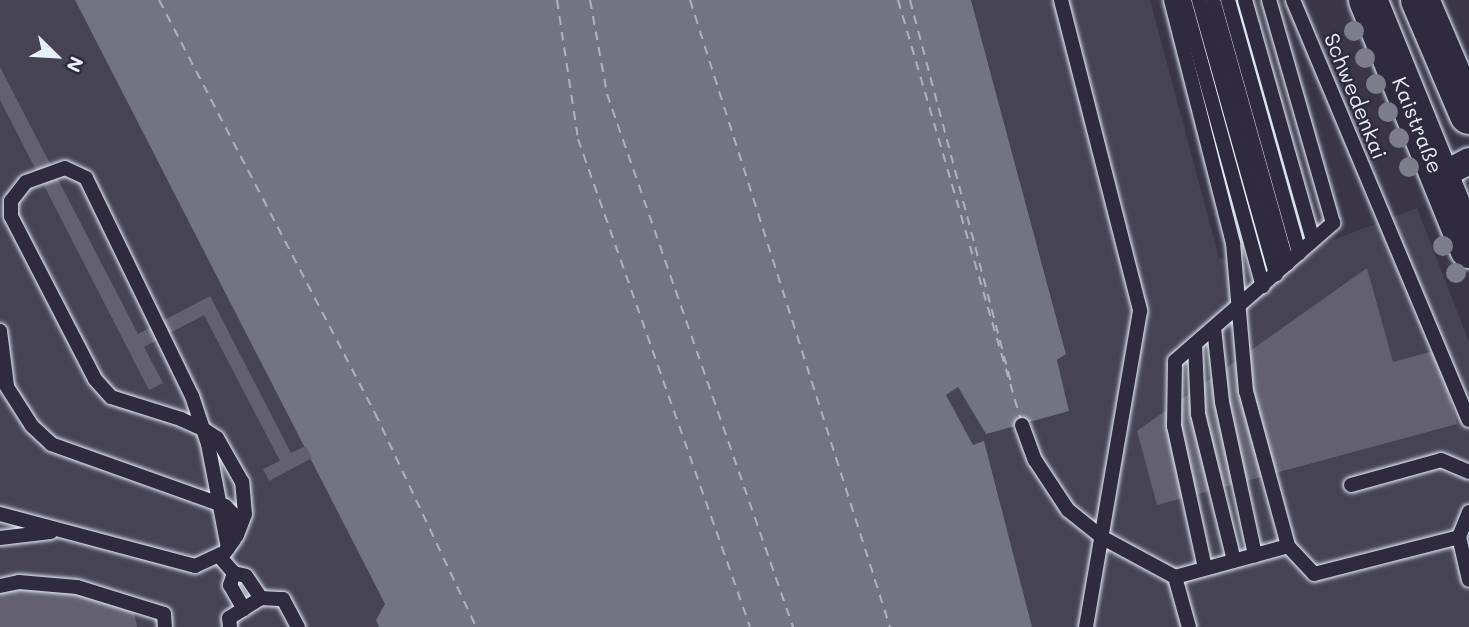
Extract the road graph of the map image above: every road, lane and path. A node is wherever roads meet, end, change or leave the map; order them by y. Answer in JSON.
{"nodes":[{"id":1,"x":1061,"y":0,"type":"edge"},
{"id":2,"x":1171,"y":0,"type":"edge"},
{"id":3,"x":1184,"y":0,"type":"edge"},
{"id":4,"x":1199,"y":0,"type":"edge"},
{"id":5,"x":1213,"y":0,"type":"edge"},
{"id":6,"x":1228,"y":0,"type":"edge"},
{"id":7,"x":1245,"y":0,"type":"edge"},
{"id":8,"x":1269,"y":0,"type":"edge"},
{"id":9,"x":1293,"y":0,"type":"edge"},
{"id":10,"x":1367,"y":0,"type":"edge"},
{"id":11,"x":1420,"y":0,"type":"edge"},
{"id":12,"x":1469,"y":116,"type":"edge"},
{"id":13,"x":1454,"y":169,"type":"edge"},
{"id":14,"x":0,"y":197,"type":"edge"},
{"id":15,"x":11,"y":216,"type":"junction"},
{"id":16,"x":1313,"y":240,"type":"junction"},
{"id":17,"x":1469,"y":249,"type":"edge"},
{"id":18,"x":1299,"y":253,"type":"junction"},
{"id":19,"x":1281,"y":269,"type":"junction"},
{"id":20,"x":1264,"y":286,"type":"junction"},
{"id":21,"x":1238,"y":308,"type":"junction"},
{"id":22,"x":1214,"y":328,"type":"junction"},
{"id":23,"x":0,"y":331,"type":"edge"},
{"id":24,"x":1195,"y":344,"type":"junction"},
{"id":25,"x":4,"y":382,"type":"edge"},
{"id":26,"x":1469,"y":420,"type":"edge"},
{"id":27,"x":1022,"y":425,"type":"dead end"},
{"id":28,"x":203,"y":429,"type":"junction"},
{"id":29,"x":1469,"y":472,"type":"edge"},
{"id":30,"x":1351,"y":485,"type":"dead end"},
{"id":31,"x":220,"y":504,"type":"junction"},
{"id":32,"x":1469,"y":512,"type":"edge"},
{"id":33,"x":0,"y":514,"type":"edge"},
{"id":34,"x":51,"y":532,"type":"junction"},
{"id":35,"x":1458,"y":537,"type":"junction"},
{"id":36,"x":0,"y":538,"type":"edge"},
{"id":37,"x":1102,"y":538,"type":"junction"},
{"id":38,"x":1288,"y":546,"type":"junction"},
{"id":39,"x":224,"y":553,"type":"junction"},
{"id":40,"x":1255,"y":555,"type":"junction"},
{"id":41,"x":1234,"y":561,"type":"junction"},
{"id":42,"x":1205,"y":568,"type":"junction"},
{"id":43,"x":234,"y":573,"type":"junction"},
{"id":44,"x":1175,"y":577,"type":"junction"},
{"id":45,"x":1469,"y":580,"type":"edge"},
{"id":46,"x":0,"y":586,"type":"edge"},
{"id":47,"x":261,"y":598,"type":"junction"},
{"id":48,"x":244,"y":609,"type":"junction"},
{"id":49,"x":166,"y":627,"type":"edge"},
{"id":50,"x":230,"y":627,"type":"edge"},
{"id":51,"x":298,"y":627,"type":"edge"},
{"id":52,"x":1086,"y":627,"type":"edge"},
{"id":53,"x":1189,"y":627,"type":"edge"}],
"edges":[{"from":1,"to":37,"type":"lane"},
{"from":2,"to":21,"type":"lane"},
{"from":3,"to":20,"type":"lane"},
{"from":4,"to":19,"type":"lane"},
{"from":5,"to":19,"type":"lane"},
{"from":6,"to":18,"type":"lane"},
{"from":7,"to":16,"type":"lane"},
{"from":8,"to":16,"type":"lane"},
{"from":9,"to":26,"type":"lane","name":"Schwedenkai"},
{"from":10,"to":13,"type":"main road","name":"Kaistraße"},
{"from":11,"to":12,"type":"main road"},
{"from":13,"to":17,"type":"main road","name":"Kaistraße"},
{"from":14,"to":15,"type":"lane"},
{"from":15,"to":28,"type":"lane"},
{"from":15,"to":28,"type":"lane"},
{"from":16,"to":18,"type":"lane"},
{"from":18,"to":19,"type":"lane"},
{"from":19,"to":20,"type":"lane"},
{"from":20,"to":21,"type":"lane"},
{"from":21,"to":22,"type":"lane"},
{"from":21,"to":38,"type":"lane"},
{"from":22,"to":24,"type":"lane"},
{"from":22,"to":40,"type":"lane"},
{"from":23,"to":25,"type":"lane"},
{"from":24,"to":41,"type":"lane"},
{"from":24,"to":42,"type":"lane"},
{"from":25,"to":31,"type":"lane"},
{"from":27,"to":37,"type":"lane"},
{"from":28,"to":31,"type":"lane"},
{"from":28,"to":39,"type":"lane"},
{"from":29,"to":30,"type":"lane"},
{"from":31,"to":39,"type":"lane"},
{"from":32,"to":35,"type":"lane"},
{"from":33,"to":34,"type":"lane"},
{"from":34,"to":36,"type":"lane"},
{"from":34,"to":39,"type":"lane"},
{"from":35,"to":38,"type":"lane"},
{"from":35,"to":45,"type":"lane"},
{"from":37,"to":44,"type":"lane"},
{"from":37,"to":52,"type":"lane"},
{"from":38,"to":40,"type":"lane"},
{"from":39,"to":43,"type":"lane"},
{"from":40,"to":41,"type":"lane"},
{"from":41,"to":42,"type":"lane"},
{"from":42,"to":44,"type":"lane"},
{"from":43,"to":47,"type":"lane"},
{"from":43,"to":48,"type":"lane"},
{"from":44,"to":53,"type":"lane"},
{"from":46,"to":49,"type":"lane"},
{"from":47,"to":48,"type":"lane"},
{"from":47,"to":51,"type":"lane"},
{"from":48,"to":50,"type":"lane"}]}
